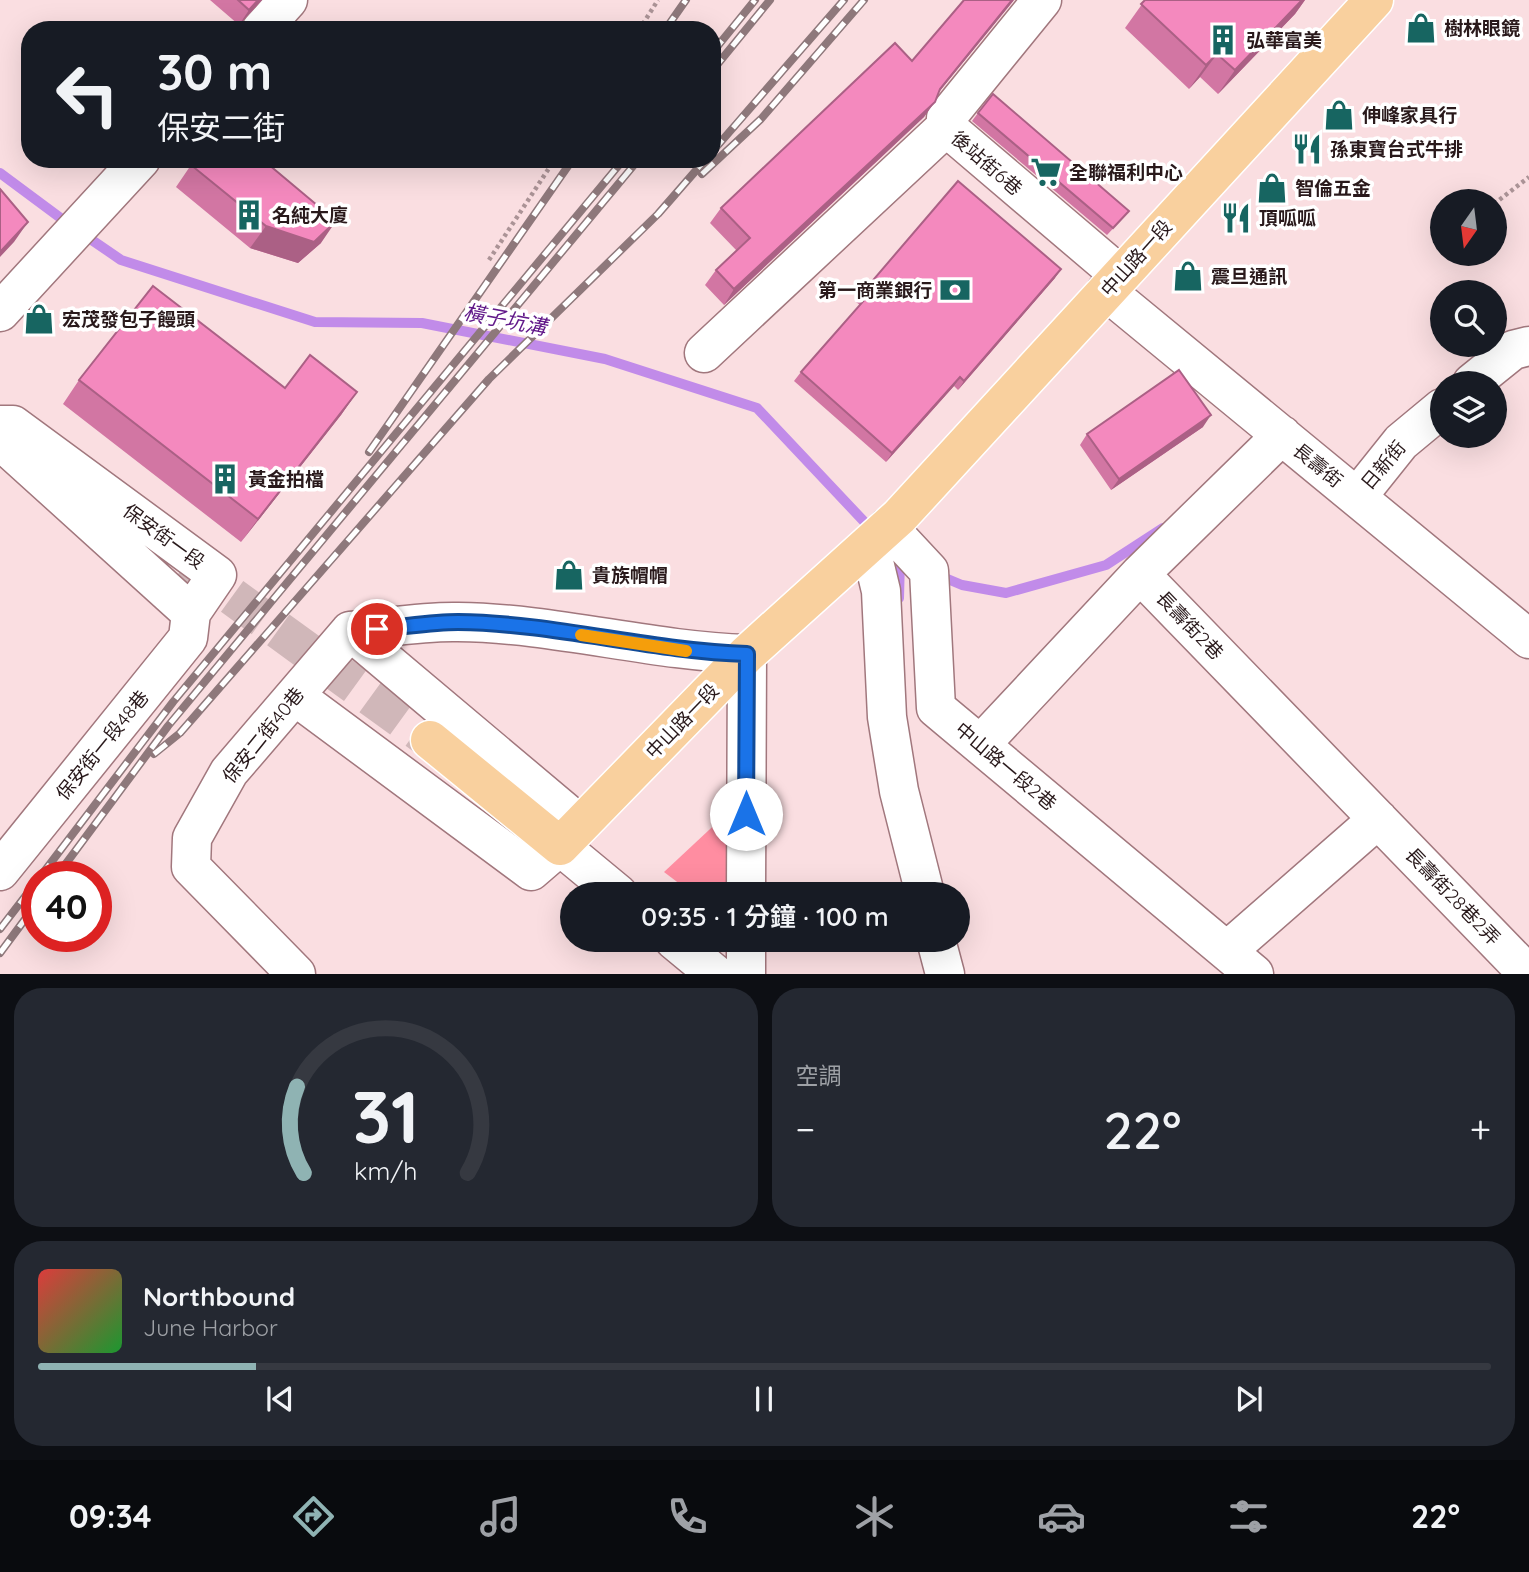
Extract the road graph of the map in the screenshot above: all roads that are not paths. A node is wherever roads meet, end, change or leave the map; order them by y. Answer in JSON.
{"nodes":[{"id":1,"x":288,"y":0,"type":"edge"},
{"id":2,"x":1042,"y":0,"type":"edge"},
{"id":3,"x":1374,"y":0,"type":"edge"},
{"id":4,"x":269,"y":21,"type":"edge"},
{"id":5,"x":946,"y":127,"type":"junction"},
{"id":6,"x":133,"y":168,"type":"edge"},
{"id":7,"x":1113,"y":283,"type":"junction"},
{"id":8,"x":0,"y":312,"type":"edge"},
{"id":9,"x":1529,"y":346,"type":"edge"},
{"id":10,"x":704,"y":353,"type":"dead end"},
{"id":11,"x":1486,"y":371,"type":"edge"},
{"id":12,"x":1430,"y":418,"type":"edge"},
{"id":13,"x":0,"y":425,"type":"edge"},
{"id":14,"x":1282,"y":435,"type":"junction"},
{"id":15,"x":0,"y":440,"type":"edge"},
{"id":16,"x":1357,"y":497,"type":"junction"},
{"id":17,"x":886,"y":530,"type":"junction"},
{"id":18,"x":1140,"y":574,"type":"junction"},
{"id":19,"x":191,"y":612,"type":"junction"},
{"id":20,"x":350,"y":631,"type":"junction"},
{"id":21,"x":1529,"y":639,"type":"edge"},
{"id":22,"x":747,"y":654,"type":"junction"},
{"id":23,"x":295,"y":696,"type":"junction"},
{"id":24,"x":430,"y":740,"type":"tunnel mouth"},
{"id":25,"x":981,"y":744,"type":"junction"},
{"id":26,"x":1378,"y":819,"type":"junction"},
{"id":27,"x":560,"y":846,"type":"junction"},
{"id":28,"x":0,"y":872,"type":"edge"},
{"id":29,"x":604,"y":882,"type":"edge"},
{"id":30,"x":746,"y":882,"type":"edge"},
{"id":31,"x":922,"y":882,"type":"edge"},
{"id":32,"x":688,"y":952,"type":"edge"},
{"id":33,"x":746,"y":952,"type":"edge"},
{"id":34,"x":939,"y":952,"type":"edge"},
{"id":35,"x":1240,"y":962,"type":"edge"},
{"id":36,"x":286,"y":970,"type":"edge"},
{"id":37,"x":715,"y":974,"type":"edge"},
{"id":38,"x":746,"y":974,"type":"edge"},
{"id":39,"x":945,"y":974,"type":"edge"},
{"id":40,"x":1528,"y":974,"type":"edge"}],
"edges":[{"from":1,"to":4,"type":"street"},
{"from":2,"to":5,"type":"street","name":"後站街6巷"},
{"from":3,"to":7,"type":"main road","name":"中山路一段"},
{"from":5,"to":7,"type":"street","name":"後站街6巷"},
{"from":5,"to":10,"type":"street"},
{"from":6,"to":8,"type":"street"},
{"from":7,"to":14,"type":"street","name":"長壽街"},
{"from":7,"to":17,"type":"main road","name":"中山路一段"},
{"from":9,"to":11,"type":"street"},
{"from":12,"to":16,"type":"street","name":"日新街"},
{"from":13,"to":19,"type":"street","name":"保安街一段"},
{"from":14,"to":16,"type":"street","name":"長壽街"},
{"from":14,"to":18,"type":"street","name":"長壽街2巷"},
{"from":15,"to":19,"type":"street","name":"保安街一段"},
{"from":16,"to":21,"type":"street","name":"長壽街"},
{"from":17,"to":22,"type":"main road","name":"中山路一段"},
{"from":17,"to":25,"type":"street","name":"中山路一段2巷"},
{"from":17,"to":31,"type":"street"},
{"from":18,"to":25,"type":"street"},
{"from":18,"to":26,"type":"street","name":"長壽街2巷"},
{"from":19,"to":28,"type":"street","name":"保安街一段48巷"},
{"from":20,"to":22,"type":"street"},
{"from":20,"to":23,"type":"street","name":"保安二街40巷"},
{"from":20,"to":27,"type":"street"},
{"from":22,"to":27,"type":"main road","name":"中山路一段"},
{"from":22,"to":30,"type":"street"},
{"from":23,"to":27,"type":"street"},
{"from":23,"to":36,"type":"street","name":"保安二街40巷"},
{"from":24,"to":27,"type":"main road"},
{"from":25,"to":35,"type":"street","name":"中山路一段2巷"},
{"from":26,"to":35,"type":"street"},
{"from":26,"to":40,"type":"street","name":"長壽街28巷2弄"},
{"from":27,"to":29,"type":"street"},
{"from":32,"to":37,"type":"street"},
{"from":33,"to":38,"type":"street"},
{"from":34,"to":39,"type":"street"}]}
